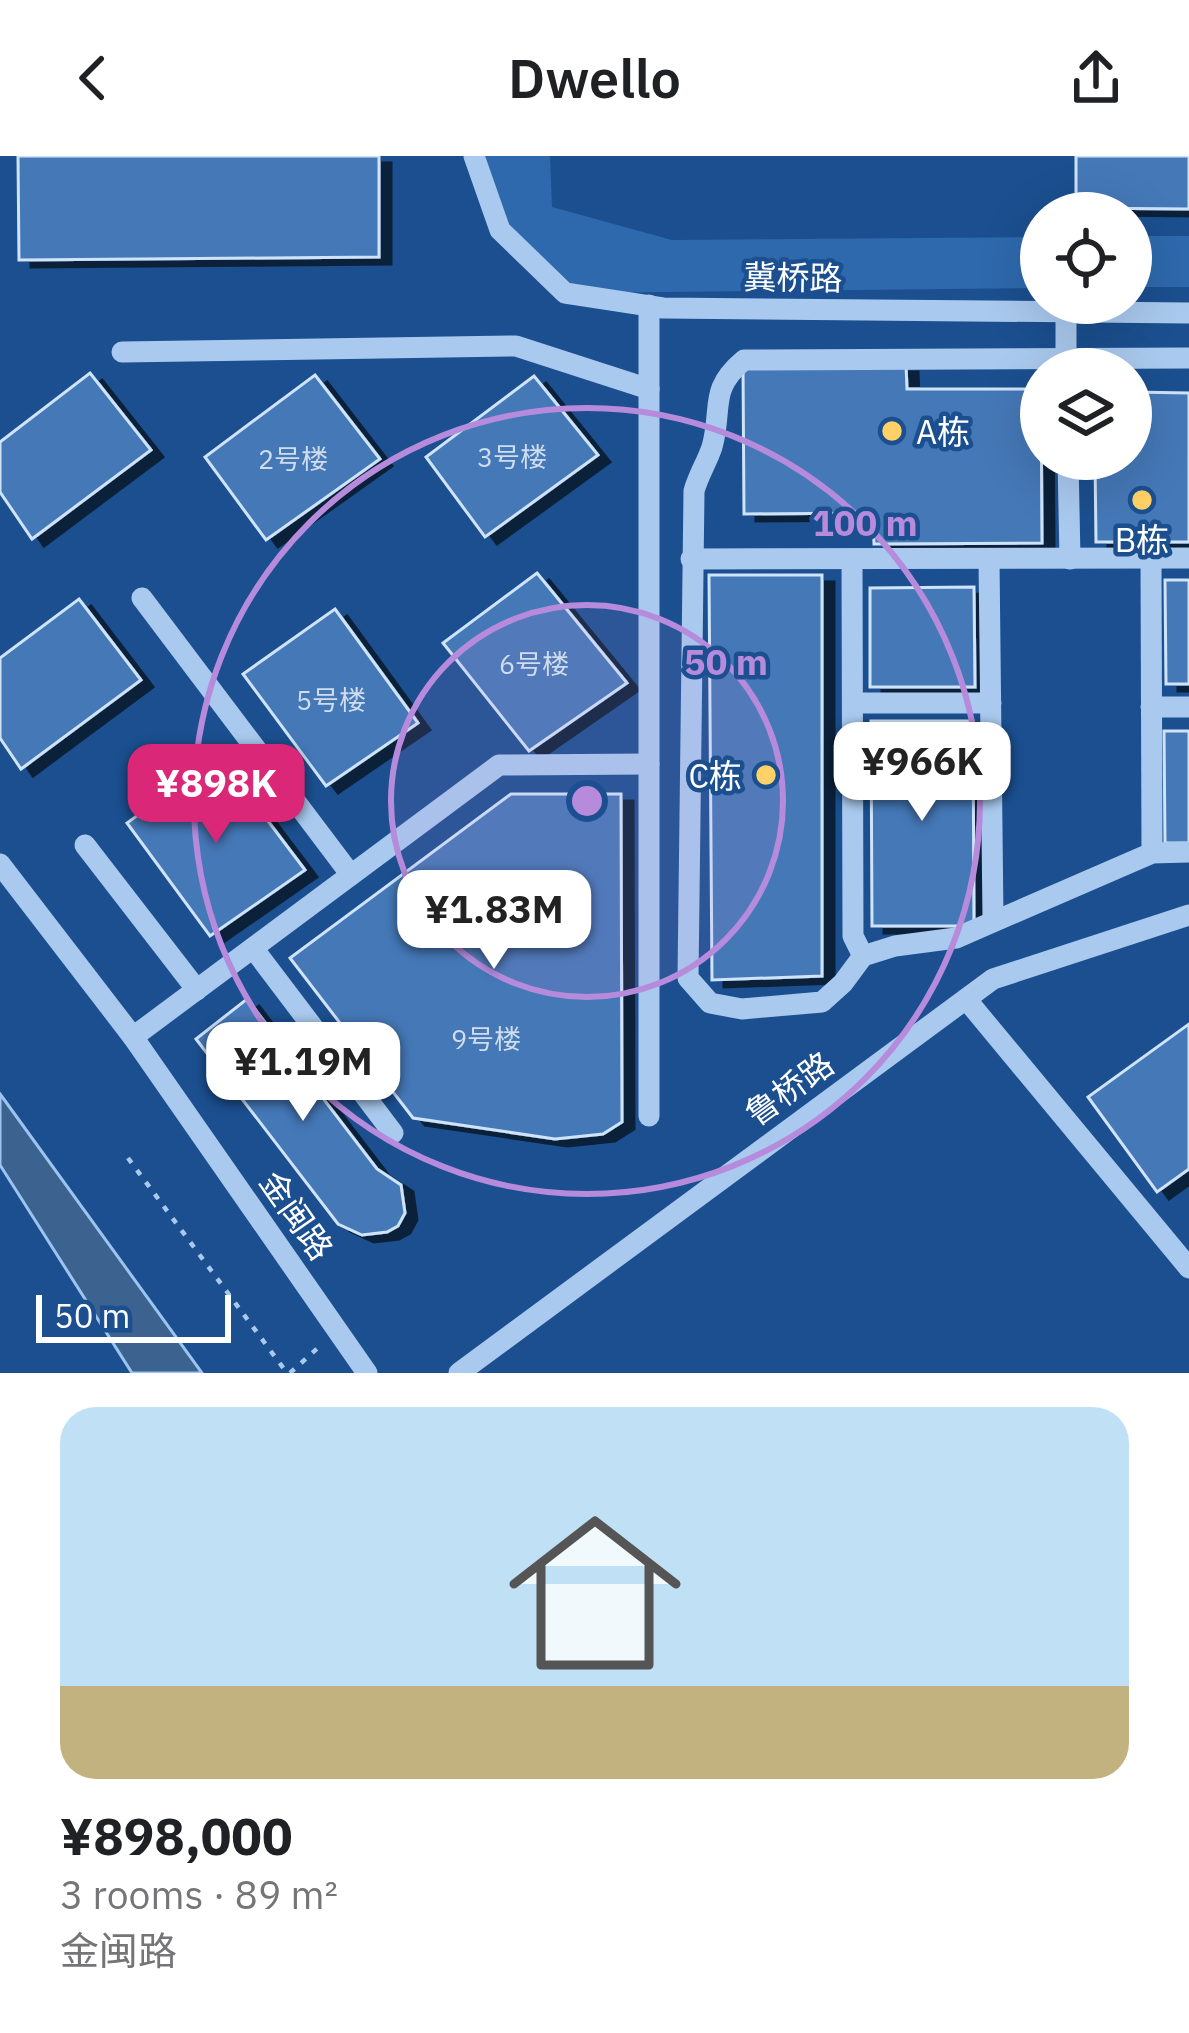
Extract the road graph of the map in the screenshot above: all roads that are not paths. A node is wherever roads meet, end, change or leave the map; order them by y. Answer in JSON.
{"nodes":[{"id":1,"x":474,"y":156,"type":"edge"},
{"id":2,"x":649,"y":305,"type":"junction"},
{"id":3,"x":1020,"y":312,"type":"edge"},
{"id":4,"x":1152,"y":313,"type":"edge"},
{"id":5,"x":1189,"y":313,"type":"edge"},
{"id":6,"x":122,"y":352,"type":"dead end"},
{"id":7,"x":1189,"y":358,"type":"edge"},
{"id":8,"x":1152,"y":360,"type":"edge"},
{"id":9,"x":1020,"y":363,"type":"edge"},
{"id":10,"x":649,"y":389,"type":"junction"},
{"id":11,"x":1068,"y":480,"type":"edge"},
{"id":12,"x":1189,"y":558,"type":"edge"},
{"id":13,"x":989,"y":559,"type":"junction"},
{"id":14,"x":1070,"y":559,"type":"junction"},
{"id":15,"x":1150,"y":559,"type":"junction"},
{"id":16,"x":691,"y":560,"type":"junction"},
{"id":17,"x":851,"y":560,"type":"junction"},
{"id":18,"x":142,"y":598,"type":"dead end"},
{"id":19,"x":853,"y":703,"type":"junction"},
{"id":20,"x":991,"y":703,"type":"junction"},
{"id":21,"x":1151,"y":707,"type":"junction"},
{"id":22,"x":1189,"y":707,"type":"edge"},
{"id":23,"x":649,"y":764,"type":"junction"},
{"id":24,"x":86,"y":845,"type":"dead end"},
{"id":25,"x":1189,"y":852,"type":"edge"},
{"id":26,"x":1152,"y":853,"type":"junction"},
{"id":27,"x":0,"y":864,"type":"edge"},
{"id":28,"x":351,"y":875,"type":"junction"},
{"id":29,"x":1189,"y":914,"type":"edge"},
{"id":30,"x":993,"y":919,"type":"junction"},
{"id":31,"x":253,"y":948,"type":"junction"},
{"id":32,"x":863,"y":956,"type":"junction"},
{"id":33,"x":197,"y":990,"type":"junction"},
{"id":34,"x":966,"y":999,"type":"junction"},
{"id":35,"x":133,"y":1037,"type":"junction"},
{"id":36,"x":649,"y":1116,"type":"dead end"},
{"id":37,"x":393,"y":1133,"type":"dead end"},
{"id":38,"x":1189,"y":1268,"type":"edge"},
{"id":39,"x":367,"y":1373,"type":"edge"},
{"id":40,"x":459,"y":1373,"type":"edge"}],
"edges":[{"from":1,"to":2,"type":"street","name":"冀桥路"},
{"from":2,"to":3,"type":"street","name":"冀桥路"},
{"from":2,"to":10,"type":"street"},
{"from":4,"to":5,"type":"street","name":"冀桥路"},
{"from":6,"to":10,"type":"street"},
{"from":7,"to":8,"type":"street"},
{"from":9,"to":16,"type":"street"},
{"from":10,"to":23,"type":"street"},
{"from":11,"to":14,"type":"street"},
{"from":12,"to":15,"type":"street"},
{"from":13,"to":14,"type":"street"},
{"from":13,"to":17,"type":"street"},
{"from":13,"to":20,"type":"street"},
{"from":14,"to":15,"type":"street"},
{"from":15,"to":21,"type":"street"},
{"from":16,"to":17,"type":"street"},
{"from":16,"to":32,"type":"street"},
{"from":17,"to":19,"type":"street"},
{"from":18,"to":28,"type":"street"},
{"from":19,"to":20,"type":"street"},
{"from":19,"to":32,"type":"street"},
{"from":20,"to":30,"type":"street"},
{"from":21,"to":22,"type":"street"},
{"from":21,"to":26,"type":"street"},
{"from":23,"to":28,"type":"street"},
{"from":23,"to":36,"type":"street"},
{"from":24,"to":33,"type":"street"},
{"from":25,"to":26,"type":"street"},
{"from":26,"to":30,"type":"street"},
{"from":27,"to":35,"type":"street","name":"金闽路"},
{"from":28,"to":31,"type":"street"},
{"from":29,"to":34,"type":"street","name":"鲁桥路"},
{"from":30,"to":32,"type":"street"},
{"from":31,"to":33,"type":"street"},
{"from":31,"to":37,"type":"street"},
{"from":33,"to":35,"type":"street"},
{"from":34,"to":38,"type":"street"},
{"from":34,"to":40,"type":"street","name":"鲁桥路"},
{"from":35,"to":39,"type":"street","name":"金闽路"}]}
